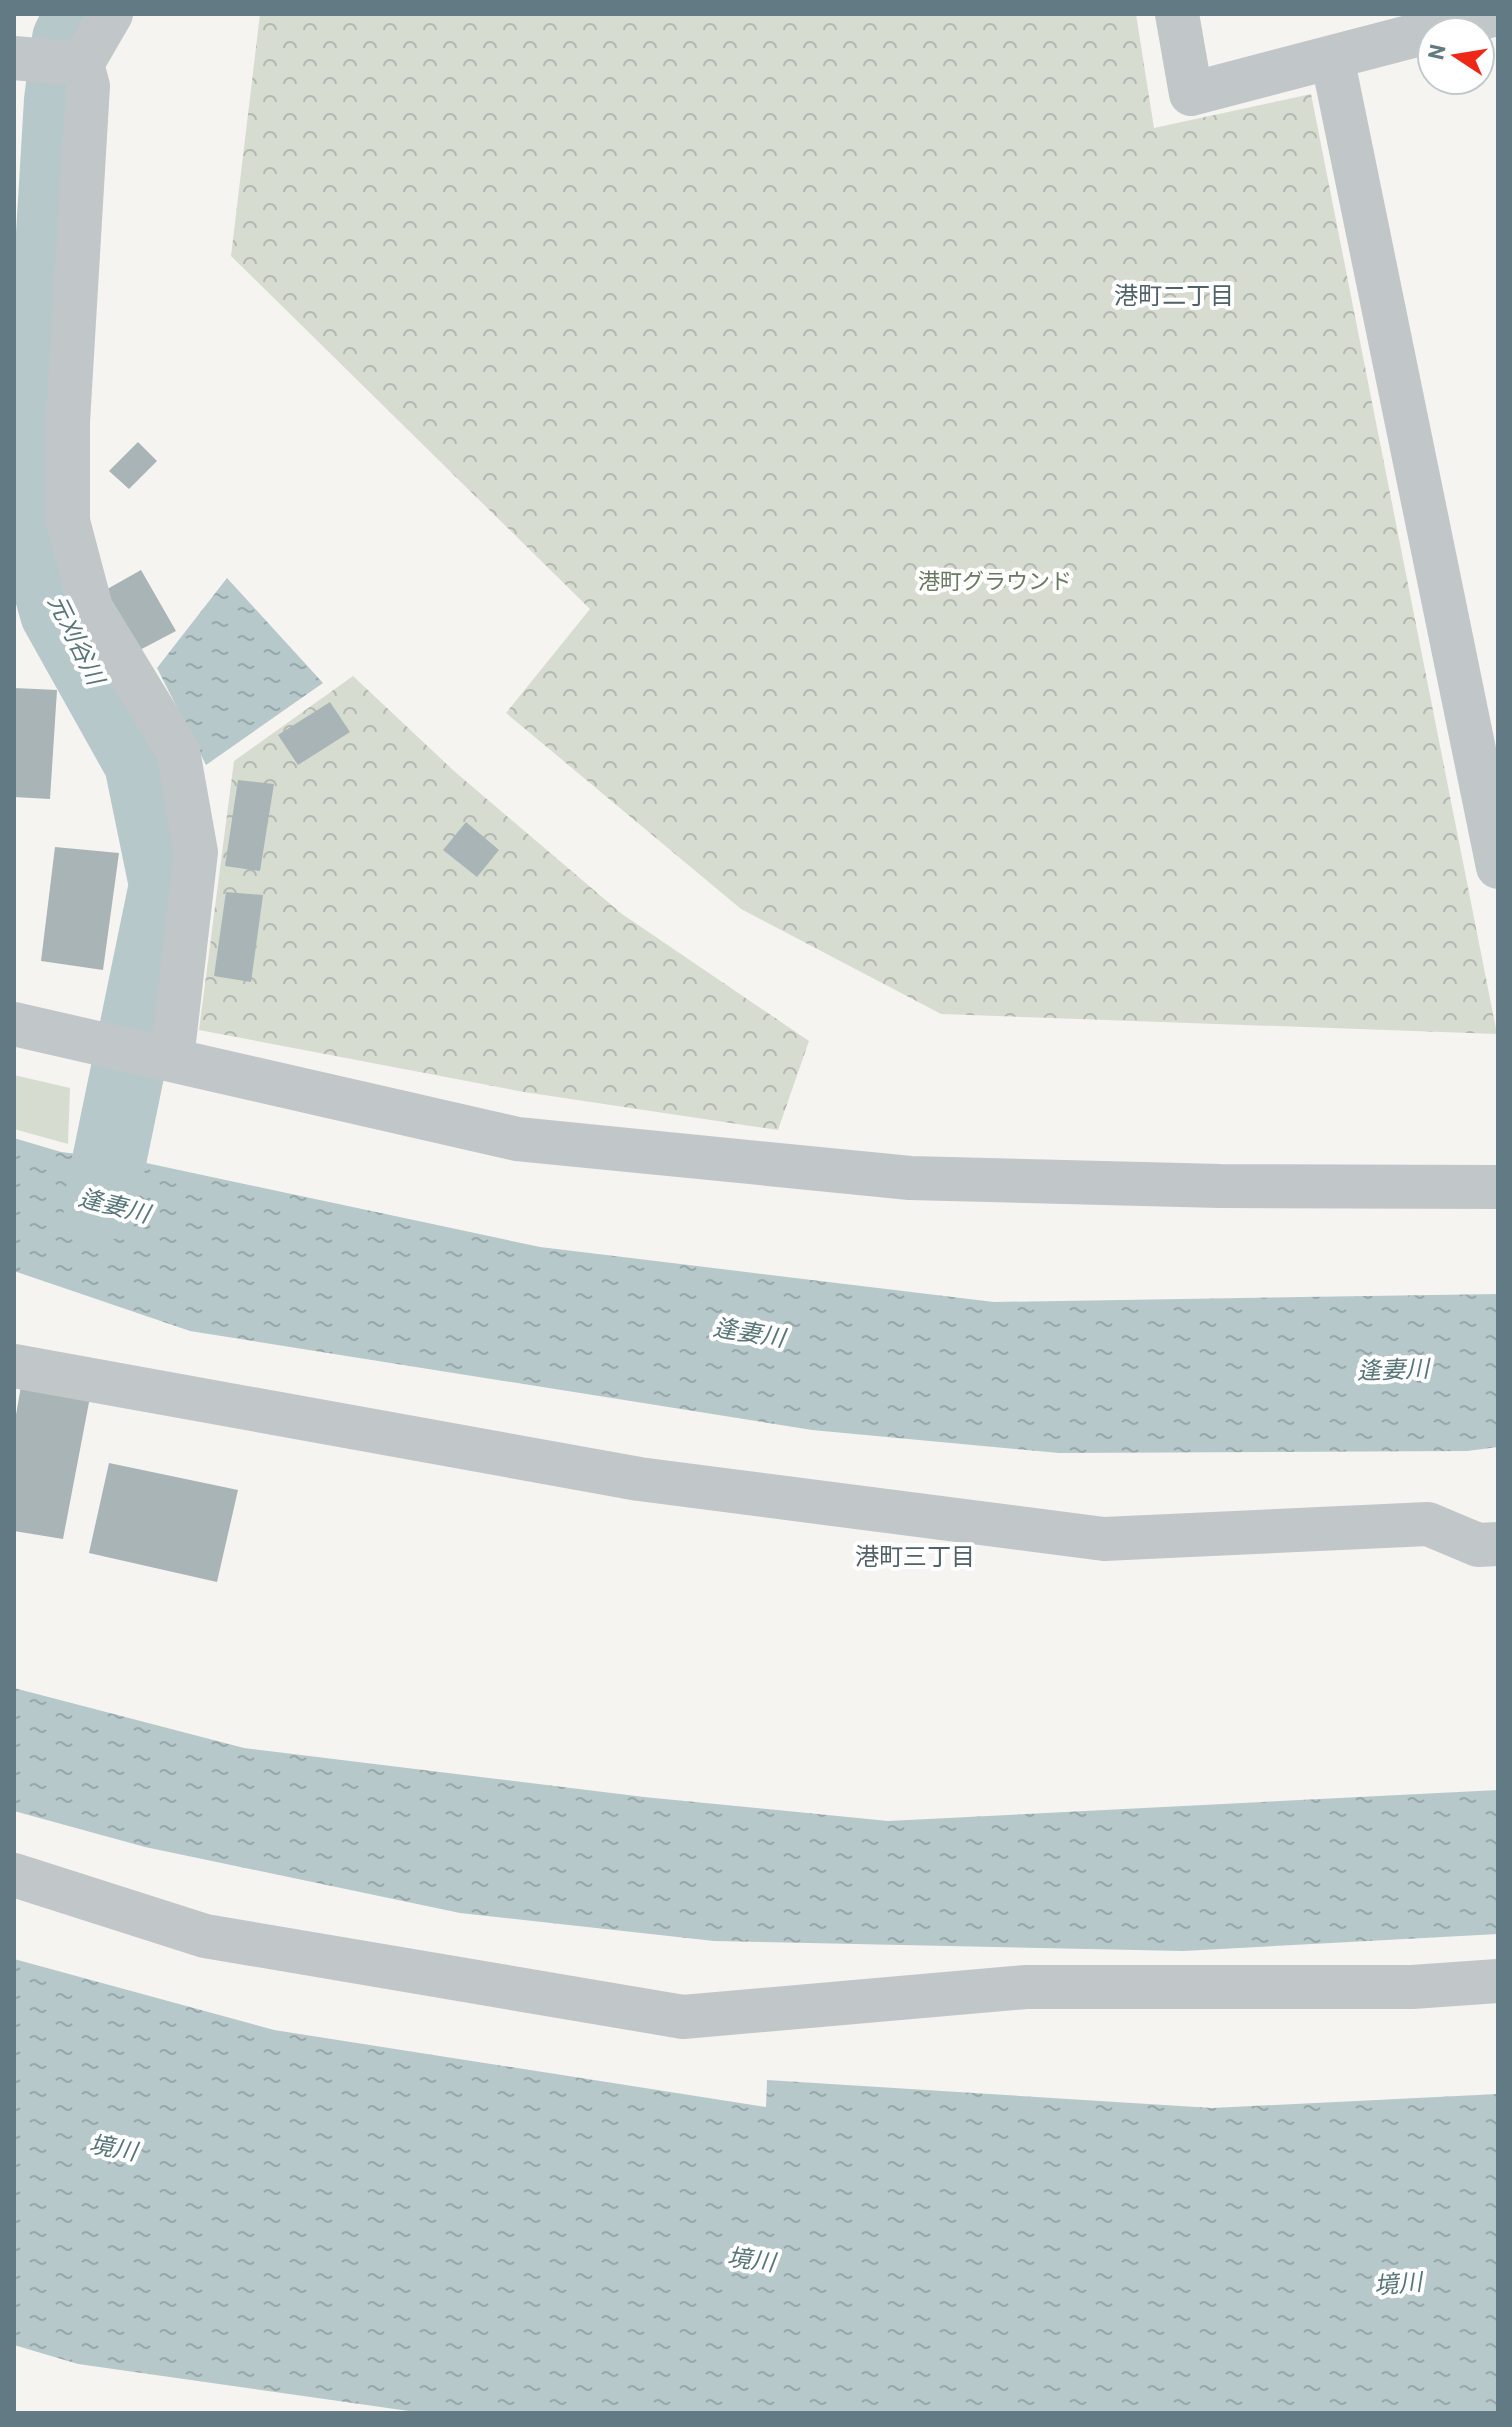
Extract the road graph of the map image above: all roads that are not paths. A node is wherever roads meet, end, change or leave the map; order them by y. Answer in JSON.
{"nodes":[{"id":1,"x":111,"y":14,"type":"edge"},
{"id":2,"x":1177,"y":14,"type":"edge"},
{"id":3,"x":1497,"y":14,"type":"edge"},
{"id":4,"x":1332,"y":57,"type":"junction"},
{"id":5,"x":14,"y":58,"type":"edge"},
{"id":6,"x":80,"y":64,"type":"junction"},
{"id":7,"x":1498,"y":867,"type":"edge"},
{"id":8,"x":14,"y":1024,"type":"edge"},
{"id":9,"x":171,"y":1059,"type":"junction"},
{"id":10,"x":1498,"y":1187,"type":"edge"},
{"id":11,"x":14,"y":1366,"type":"edge"},
{"id":12,"x":1498,"y":1544,"type":"edge"},
{"id":13,"x":14,"y":1875,"type":"edge"},
{"id":14,"x":1498,"y":1981,"type":"edge"}],
"edges":[{"from":1,"to":6,"type":"street"},
{"from":2,"to":4,"type":"street"},
{"from":3,"to":4,"type":"street"},
{"from":4,"to":7,"type":"street"},
{"from":5,"to":6,"type":"street"},
{"from":6,"to":9,"type":"street"},
{"from":8,"to":9,"type":"street"},
{"from":9,"to":10,"type":"street"},
{"from":11,"to":12,"type":"street"},
{"from":13,"to":14,"type":"street"}]}
